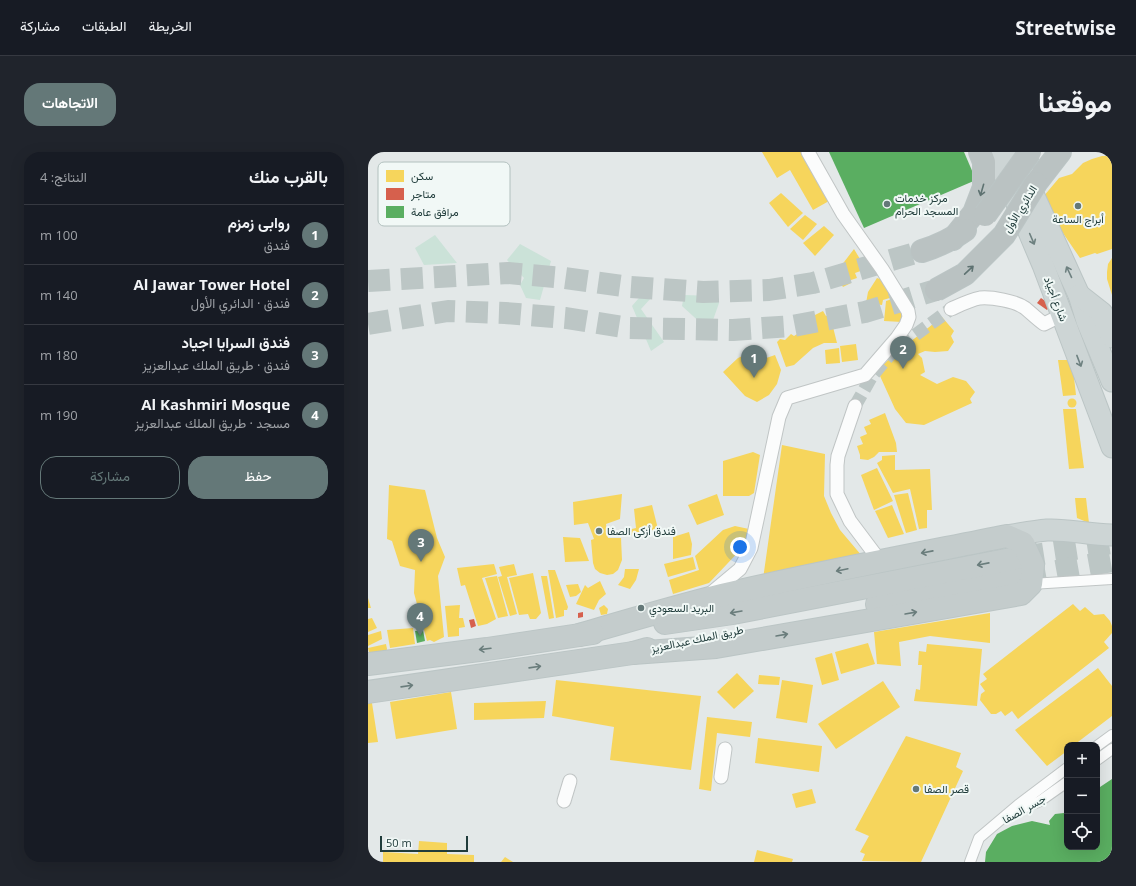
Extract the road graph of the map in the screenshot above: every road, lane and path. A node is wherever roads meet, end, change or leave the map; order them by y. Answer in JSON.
{"nodes":[{"id":1,"x":808,"y":152,"type":"edge"},
{"id":2,"x":980,"y":152,"type":"edge"},
{"id":3,"x":995,"y":152,"type":"edge"},
{"id":4,"x":1014,"y":152,"type":"edge"},
{"id":5,"x":1030,"y":152,"type":"edge"},
{"id":6,"x":1060,"y":152,"type":"edge"},
{"id":7,"x":953,"y":239,"type":"junction"},
{"id":8,"x":922,"y":251,"type":"tunnel mouth"},
{"id":9,"x":936,"y":290,"type":"tunnel mouth"},
{"id":10,"x":1079,"y":295,"type":"junction"},
{"id":11,"x":951,"y":309,"type":"tunnel mouth"},
{"id":12,"x":1062,"y":315,"type":"junction"},
{"id":13,"x":1112,"y":337,"type":"edge"},
{"id":14,"x":1112,"y":381,"type":"edge"},
{"id":15,"x":855,"y":406,"type":"tunnel mouth"},
{"id":16,"x":1112,"y":447,"type":"edge"},
{"id":17,"x":1112,"y":535,"type":"edge"},
{"id":18,"x":1007,"y":536,"type":"junction"},
{"id":19,"x":880,"y":561,"type":"junction"},
{"id":20,"x":1026,"y":573,"type":"junction"},
{"id":21,"x":1112,"y":579,"type":"edge"},
{"id":22,"x":702,"y":600,"type":"junction"},
{"id":23,"x":579,"y":635,"type":"junction"},
{"id":24,"x":368,"y":664,"type":"edge"},
{"id":25,"x":368,"y":692,"type":"edge"},
{"id":26,"x":1111,"y":737,"type":"edge"},
{"id":27,"x":1100,"y":744,"type":"edge"},
{"id":28,"x":725,"y":749,"type":"dead end"},
{"id":29,"x":1112,"y":750,"type":"edge"},
{"id":30,"x":1100,"y":758,"type":"edge"},
{"id":31,"x":1064,"y":770,"type":"edge"},
{"id":32,"x":721,"y":777,"type":"dead end"},
{"id":33,"x":570,"y":781,"type":"dead end"},
{"id":34,"x":1064,"y":784,"type":"edge"},
{"id":35,"x":564,"y":801,"type":"dead end"},
{"id":36,"x":970,"y":862,"type":"edge"},
{"id":37,"x":977,"y":862,"type":"edge"}],
"edges":[{"from":1,"to":22,"type":"street"},
{"from":2,"to":7,"type":"highway","one_way":true},
{"from":3,"to":12,"type":"main road","name":"شارع أجياد","one_way":true},
{"from":10,"to":4,"type":"main road","name":"شارع أجياد","one_way":true},
{"from":5,"to":7,"type":"highway","bridge":true},
{"from":9,"to":6,"type":"highway","name":"الدائري الأول","one_way":true,"bridge":true},
{"from":7,"to":8,"type":"highway"},
{"from":10,"to":13,"type":"main road","name":"شارع أجياد"},
{"from":10,"to":14,"type":"main road","name":"شارع أجياد"},
{"from":11,"to":12,"type":"street"},
{"from":12,"to":16,"type":"main road","name":"شارع أجياد","one_way":true},
{"from":15,"to":19,"type":"street"},
{"from":17,"to":18,"type":"main road"},
{"from":18,"to":19,"type":"highway","one_way":true},
{"from":18,"to":20,"type":"highway"},
{"from":19,"to":22,"type":"highway","one_way":true},
{"from":20,"to":21,"type":"street"},
{"from":20,"to":23,"type":"highway","name":"طريق الملك عبدالعزيز","one_way":true},
{"from":25,"to":20,"type":"highway","name":"طريق الملك عبدالعزيز","one_way":true},
{"from":22,"to":23,"type":"highway"},
{"from":23,"to":24,"type":"highway","name":"طريق الملك عبدالعزيز","one_way":true},
{"from":26,"to":27,"type":"street"},
{"from":28,"to":32,"type":"street"},
{"from":29,"to":30,"type":"street"},
{"from":31,"to":36,"type":"street"},
{"from":33,"to":35,"type":"street"},
{"from":34,"to":37,"type":"street","name":"جسر الصفا"}]}
